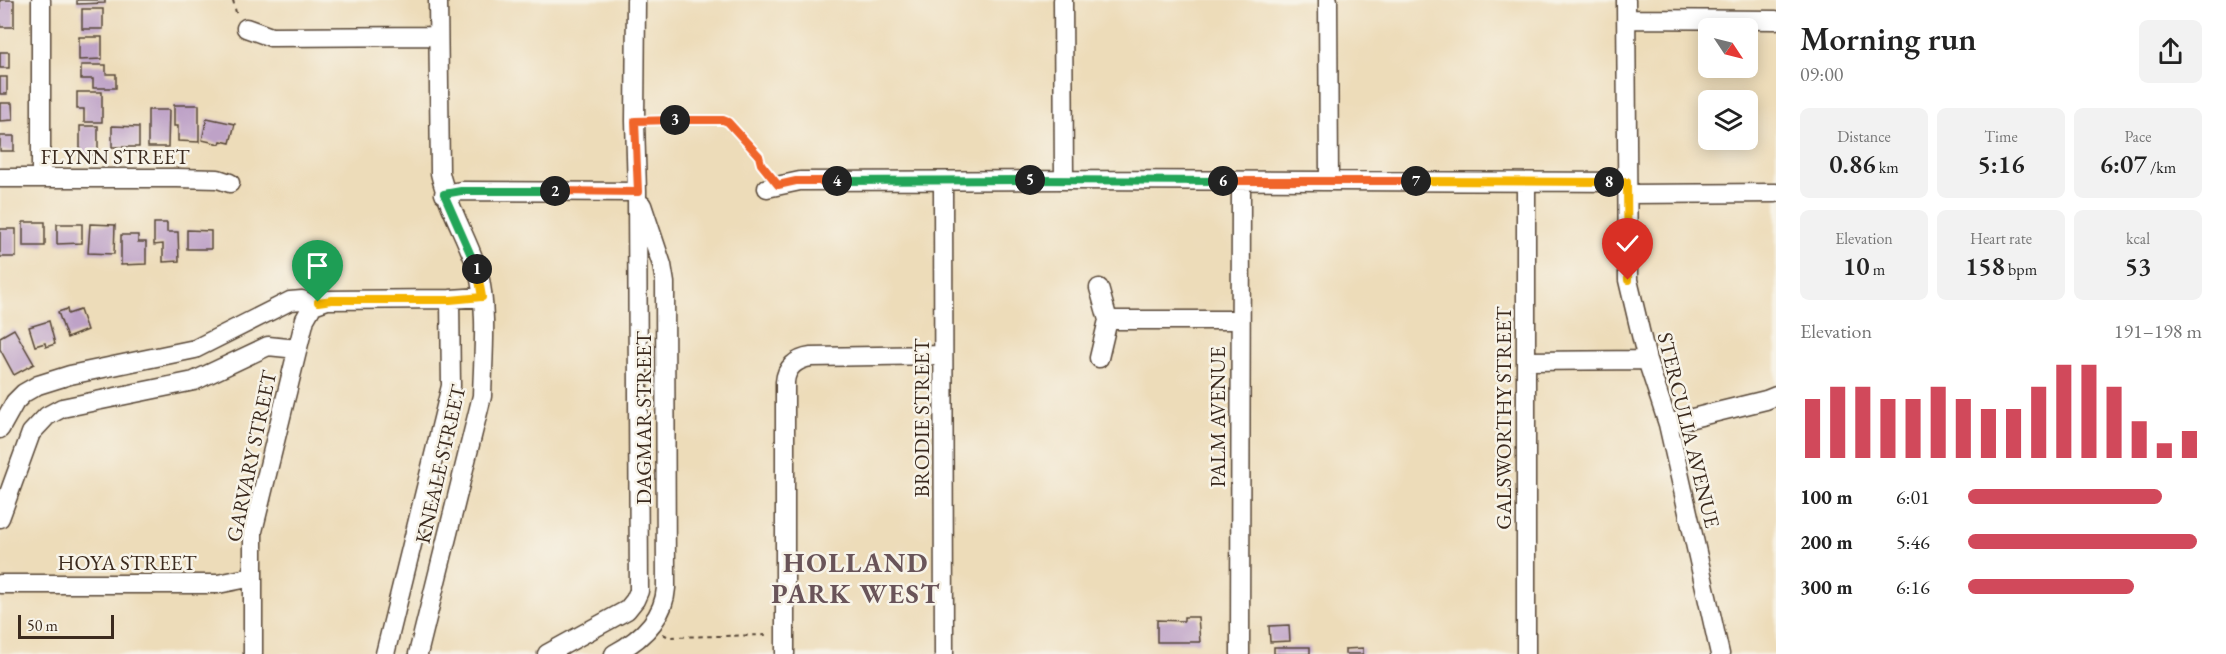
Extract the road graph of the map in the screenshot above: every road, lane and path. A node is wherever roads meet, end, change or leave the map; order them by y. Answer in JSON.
{"nodes":[{"id":1,"x":41,"y":0,"type":"edge"},
{"id":2,"x":233,"y":0,"type":"edge"},
{"id":3,"x":438,"y":0,"type":"edge"},
{"id":4,"x":636,"y":0,"type":"edge"},
{"id":5,"x":1063,"y":0,"type":"edge"},
{"id":6,"x":1328,"y":0,"type":"edge"},
{"id":7,"x":1626,"y":0,"type":"edge"},
{"id":8,"x":1626,"y":19,"type":"junction"},
{"id":9,"x":1776,"y":20,"type":"edge"},
{"id":10,"x":241,"y":21,"type":"joint"},
{"id":11,"x":438,"y":36,"type":"junction"},
{"id":12,"x":635,"y":121,"type":"junction"},
{"id":13,"x":0,"y":178,"type":"edge"},
{"id":14,"x":41,"y":178,"type":"junction"},
{"id":15,"x":1064,"y":180,"type":"junction"},
{"id":16,"x":943,"y":181,"type":"junction"},
{"id":17,"x":1240,"y":181,"type":"junction"},
{"id":18,"x":1329,"y":181,"type":"junction"},
{"id":19,"x":1526,"y":182,"type":"junction"},
{"id":20,"x":230,"y":183,"type":"dead end"},
{"id":21,"x":772,"y":187,"type":"joint"},
{"id":22,"x":1627,"y":188,"type":"junction"},
{"id":23,"x":638,"y":192,"type":"junction"},
{"id":24,"x":1776,"y":193,"type":"edge"},
{"id":25,"x":444,"y":194,"type":"junction"},
{"id":26,"x":1099,"y":288,"type":"dead end"},
{"id":27,"x":482,"y":297,"type":"junction"},
{"id":28,"x":450,"y":300,"type":"junction"},
{"id":29,"x":312,"y":306,"type":"junction"},
{"id":30,"x":1108,"y":320,"type":"junction"},
{"id":31,"x":1240,"y":320,"type":"junction"},
{"id":32,"x":297,"y":349,"type":"junction"},
{"id":33,"x":943,"y":355,"type":"junction"},
{"id":34,"x":1099,"y":358,"type":"dead end"},
{"id":35,"x":1647,"y":360,"type":"junction"},
{"id":36,"x":1526,"y":361,"type":"junction"},
{"id":37,"x":1776,"y":396,"type":"edge"},
{"id":38,"x":1668,"y":424,"type":"junction"},
{"id":39,"x":0,"y":429,"type":"edge"},
{"id":40,"x":0,"y":518,"type":"edge"},
{"id":41,"x":253,"y":577,"type":"junction"},
{"id":42,"x":0,"y":584,"type":"edge"},
{"id":43,"x":651,"y":626,"type":"junction"},
{"id":44,"x":785,"y":635,"type":"junction"},
{"id":45,"x":642,"y":647,"type":"edge"},
{"id":46,"x":253,"y":654,"type":"edge"},
{"id":47,"x":385,"y":654,"type":"edge"},
{"id":48,"x":418,"y":654,"type":"edge"},
{"id":49,"x":547,"y":654,"type":"edge"},
{"id":50,"x":614,"y":654,"type":"edge"},
{"id":51,"x":785,"y":654,"type":"edge"},
{"id":52,"x":944,"y":654,"type":"edge"},
{"id":53,"x":1240,"y":654,"type":"edge"},
{"id":54,"x":1526,"y":654,"type":"edge"},
{"id":55,"x":1720,"y":654,"type":"edge"}],
"edges":[{"from":1,"to":14,"type":"street"},
{"from":2,"to":10,"type":"path"},
{"from":3,"to":11,"type":"street","name":"KNEALE STREET"},
{"from":4,"to":12,"type":"street","name":"DAGMAR STREET"},
{"from":5,"to":15,"type":"street"},
{"from":6,"to":18,"type":"street"},
{"from":7,"to":8,"type":"street","name":"STERCULIA AVENUE"},
{"from":8,"to":9,"type":"street"},
{"from":8,"to":22,"type":"street","name":"STERCULIA AVENUE"},
{"from":10,"to":11,"type":"street"},
{"from":11,"to":25,"type":"street","name":"KNEALE STREET"},
{"from":12,"to":21,"type":"path"},
{"from":12,"to":23,"type":"street","name":"DAGMAR STREET"},
{"from":13,"to":14,"type":"street","name":"FLYNN STREET"},
{"from":14,"to":20,"type":"street","name":"FLYNN STREET"},
{"from":15,"to":16,"type":"street"},
{"from":15,"to":17,"type":"street"},
{"from":16,"to":21,"type":"street"},
{"from":16,"to":33,"type":"street","name":"BRODIE STREET"},
{"from":17,"to":18,"type":"street"},
{"from":17,"to":31,"type":"street","name":"PALM AVENUE"},
{"from":18,"to":19,"type":"street"},
{"from":19,"to":22,"type":"street"},
{"from":19,"to":36,"type":"street","name":"GALSWORTHY STREET"},
{"from":22,"to":24,"type":"street"},
{"from":22,"to":35,"type":"street","name":"STERCULIA AVENUE"},
{"from":23,"to":25,"type":"street"},
{"from":23,"to":43,"type":"street","name":"DAGMAR STREET"},
{"from":23,"to":49,"type":"street","name":"DAGMAR STREET"},
{"from":25,"to":27,"type":"street","name":"KNEALE STREET"},
{"from":26,"to":30,"type":"street"},
{"from":27,"to":28,"type":"street"},
{"from":27,"to":48,"type":"street","name":"KNEALE STREET"},
{"from":28,"to":29,"type":"street"},
{"from":28,"to":47,"type":"street","name":"KNEALE STREET"},
{"from":29,"to":32,"type":"street","name":"GARVARY STREET"},
{"from":29,"to":39,"type":"street"},
{"from":30,"to":31,"type":"street"},
{"from":30,"to":34,"type":"street"},
{"from":31,"to":53,"type":"street","name":"PALM AVENUE"},
{"from":32,"to":40,"type":"street"},
{"from":32,"to":41,"type":"street","name":"GARVARY STREET"},
{"from":33,"to":44,"type":"street"},
{"from":33,"to":52,"type":"street","name":"BRODIE STREET"},
{"from":35,"to":36,"type":"street"},
{"from":35,"to":38,"type":"street","name":"STERCULIA AVENUE"},
{"from":36,"to":54,"type":"street","name":"GALSWORTHY STREET"},
{"from":37,"to":38,"type":"street"},
{"from":38,"to":55,"type":"street","name":"STERCULIA AVENUE"},
{"from":41,"to":42,"type":"street","name":"HOYA STREET"},
{"from":41,"to":46,"type":"street","name":"GARVARY STREET"},
{"from":43,"to":44,"type":"path"},
{"from":43,"to":45,"type":"street","name":"DAGMAR STREET"},
{"from":44,"to":51,"type":"street"},
{"from":45,"to":50,"type":"street","name":"DAGMAR STREET"}]}
